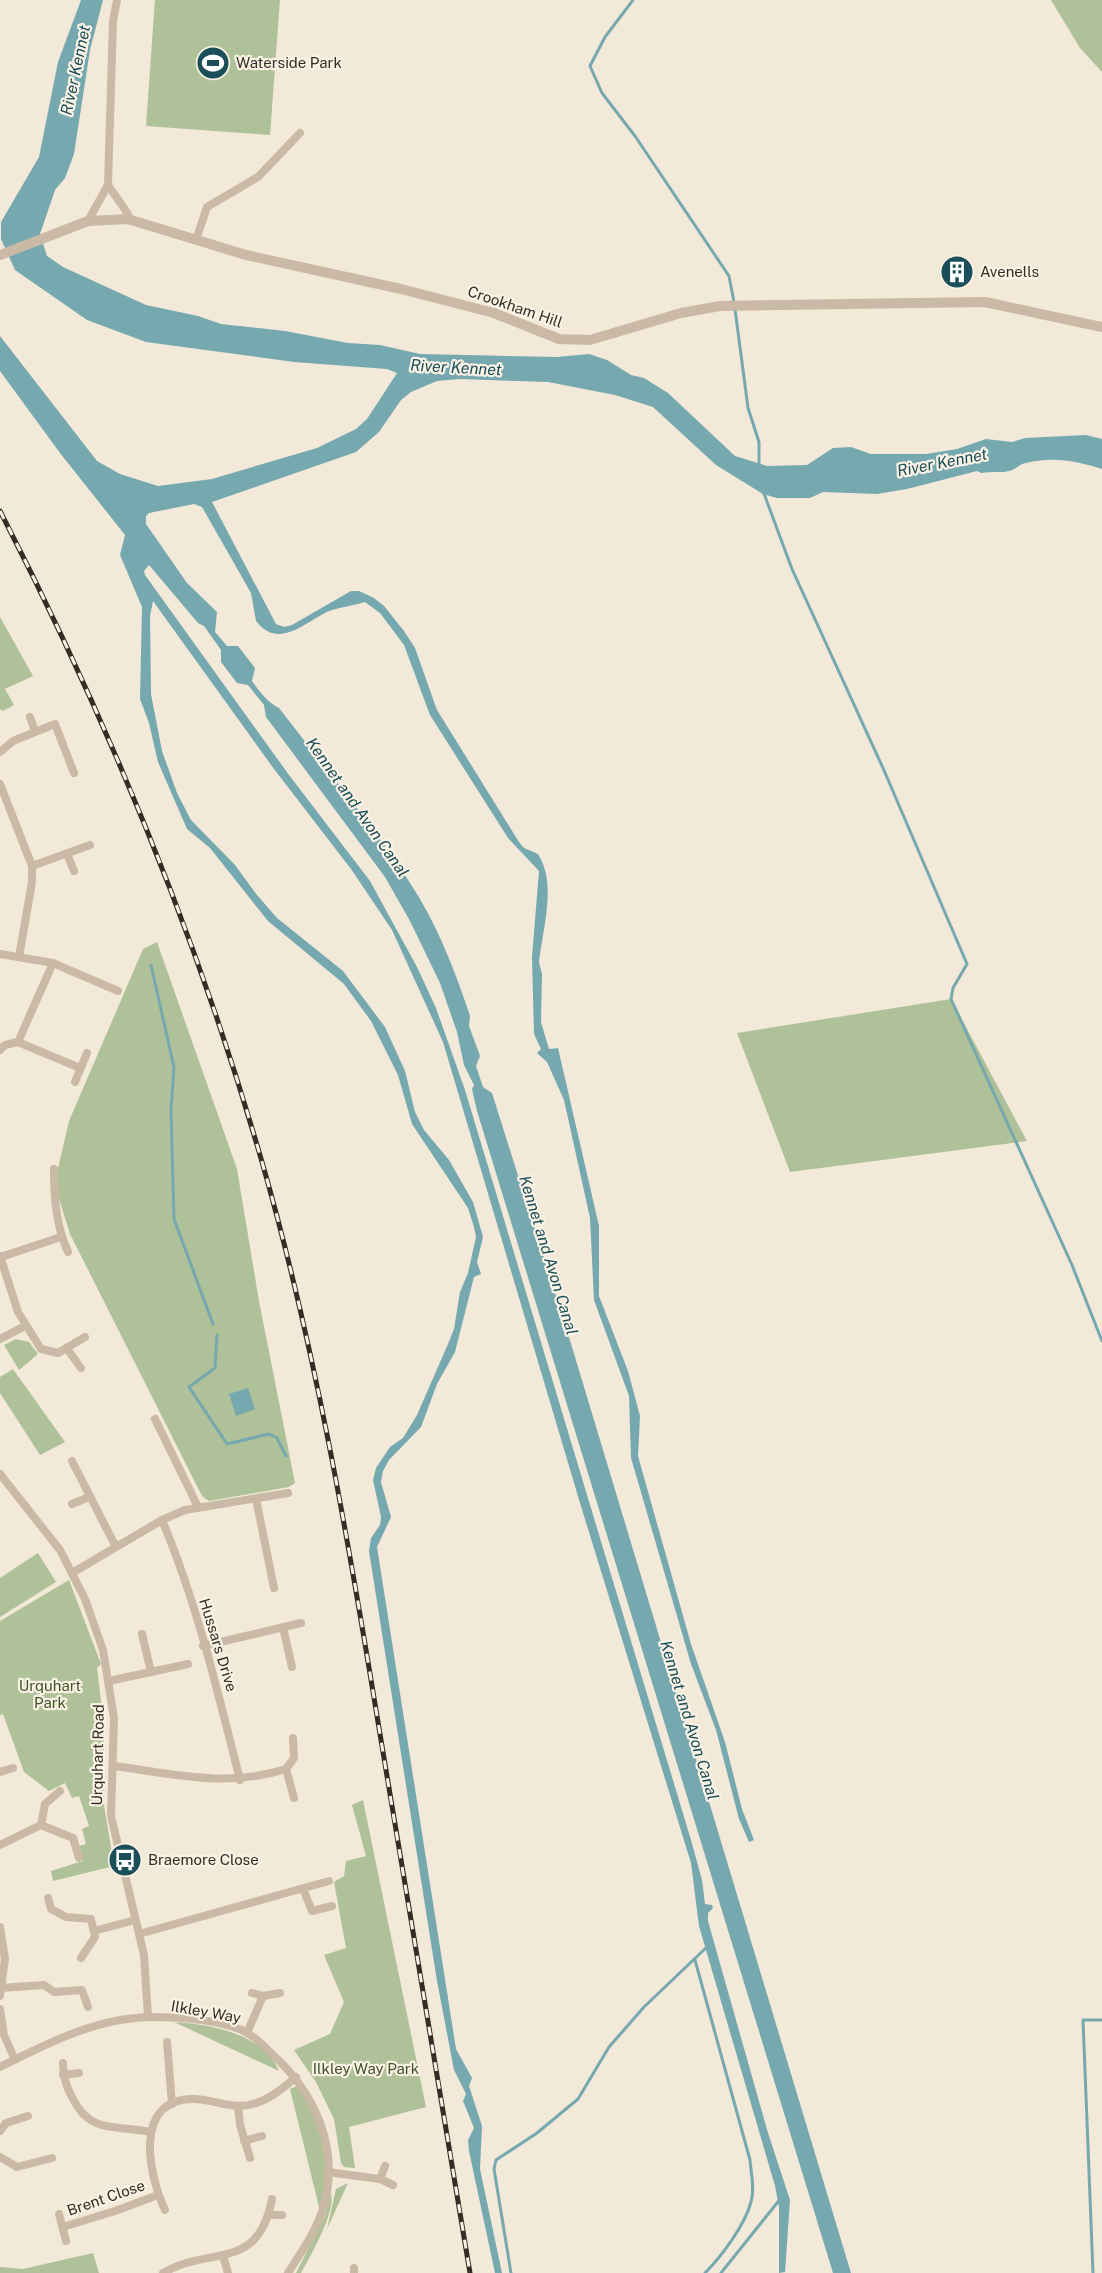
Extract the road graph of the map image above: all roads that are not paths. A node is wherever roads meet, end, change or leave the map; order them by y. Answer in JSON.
{"nodes":[{"id":1,"x":117,"y":0,"type":"edge"},
{"id":2,"x":300,"y":133,"type":"dead end"},
{"id":3,"x":108,"y":185,"type":"junction"},
{"id":4,"x":128,"y":219,"type":"junction"},
{"id":5,"x":88,"y":221,"type":"junction"},
{"id":6,"x":196,"y":240,"type":"junction"},
{"id":7,"x":2,"y":255,"type":"edge"},
{"id":8,"x":1102,"y":327,"type":"edge"},
{"id":9,"x":30,"y":717,"type":"dead end"},
{"id":10,"x":35,"y":731,"type":"junction"},
{"id":11,"x":0,"y":752,"type":"edge"},
{"id":12,"x":74,"y":773,"type":"dead end"},
{"id":13,"x":0,"y":784,"type":"edge"},
{"id":14,"x":90,"y":845,"type":"dead end"},
{"id":15,"x":67,"y":854,"type":"junction"},
{"id":16,"x":32,"y":866,"type":"junction"},
{"id":17,"x":74,"y":871,"type":"dead end"},
{"id":18,"x":0,"y":954,"type":"edge"},
{"id":19,"x":19,"y":957,"type":"junction"},
{"id":20,"x":53,"y":963,"type":"junction"},
{"id":21,"x":118,"y":991,"type":"dead end"},
{"id":22,"x":18,"y":1042,"type":"junction"},
{"id":23,"x":0,"y":1050,"type":"edge"},
{"id":24,"x":87,"y":1053,"type":"dead end"},
{"id":25,"x":80,"y":1068,"type":"junction"},
{"id":26,"x":75,"y":1082,"type":"dead end"},
{"id":27,"x":54,"y":1169,"type":"dead end"},
{"id":28,"x":61,"y":1237,"type":"junction"},
{"id":29,"x":68,"y":1251,"type":"dead end"},
{"id":30,"x":1,"y":1256,"type":"edge"},
{"id":31,"x":25,"y":1326,"type":"junction"},
{"id":32,"x":85,"y":1337,"type":"dead end"},
{"id":33,"x":0,"y":1339,"type":"edge"},
{"id":34,"x":67,"y":1349,"type":"junction"},
{"id":35,"x":81,"y":1368,"type":"dead end"},
{"id":36,"x":155,"y":1419,"type":"dead end"},
{"id":37,"x":72,"y":1461,"type":"dead end"},
{"id":38,"x":0,"y":1474,"type":"edge"},
{"id":39,"x":288,"y":1493,"type":"dead end"},
{"id":40,"x":89,"y":1497,"type":"junction"},
{"id":41,"x":256,"y":1499,"type":"junction"},
{"id":42,"x":72,"y":1504,"type":"dead end"},
{"id":43,"x":198,"y":1507,"type":"junction"},
{"id":44,"x":162,"y":1520,"type":"junction"},
{"id":45,"x":116,"y":1547,"type":"junction"},
{"id":46,"x":72,"y":1573,"type":"junction"},
{"id":47,"x":274,"y":1588,"type":"dead end"},
{"id":48,"x":301,"y":1623,"type":"dead end"},
{"id":49,"x":284,"y":1627,"type":"junction"},
{"id":50,"x":142,"y":1634,"type":"dead end"},
{"id":51,"x":203,"y":1646,"type":"junction"},
{"id":52,"x":188,"y":1664,"type":"dead end"},
{"id":53,"x":292,"y":1667,"type":"dead end"},
{"id":54,"x":152,"y":1672,"type":"junction"},
{"id":55,"x":110,"y":1681,"type":"junction"},
{"id":56,"x":293,"y":1738,"type":"dead end"},
{"id":57,"x":114,"y":1766,"type":"junction"},
{"id":58,"x":13,"y":1768,"type":"dead end"},
{"id":59,"x":286,"y":1769,"type":"junction"},
{"id":60,"x":0,"y":1772,"type":"edge"},
{"id":61,"x":240,"y":1780,"type":"junction"},
{"id":62,"x":60,"y":1791,"type":"dead end"},
{"id":63,"x":294,"y":1798,"type":"dead end"},
{"id":64,"x":41,"y":1825,"type":"junction"},
{"id":65,"x":0,"y":1845,"type":"edge"},
{"id":66,"x":79,"y":1858,"type":"dead end"},
{"id":67,"x":328,"y":1881,"type":"dead end"},
{"id":68,"x":303,"y":1889,"type":"junction"},
{"id":69,"x":48,"y":1898,"type":"dead end"},
{"id":70,"x":332,"y":1906,"type":"dead end"},
{"id":71,"x":135,"y":1920,"type":"junction"},
{"id":72,"x":0,"y":1927,"type":"edge"},
{"id":73,"x":94,"y":1931,"type":"junction"},
{"id":74,"x":139,"y":1934,"type":"junction"},
{"id":75,"x":2,"y":1945,"type":"edge"},
{"id":76,"x":81,"y":1958,"type":"dead end"},
{"id":77,"x":1,"y":1992,"type":"edge"},
{"id":78,"x":252,"y":1993,"type":"dead end"},
{"id":79,"x":280,"y":1993,"type":"dead end"},
{"id":80,"x":263,"y":1996,"type":"junction"},
{"id":81,"x":88,"y":2007,"type":"dead end"},
{"id":82,"x":0,"y":2009,"type":"edge"},
{"id":83,"x":148,"y":2017,"type":"junction"},
{"id":84,"x":247,"y":2033,"type":"junction"},
{"id":85,"x":167,"y":2042,"type":"dead end"},
{"id":86,"x":15,"y":2060,"type":"junction"},
{"id":87,"x":63,"y":2063,"type":"dead end"},
{"id":88,"x":0,"y":2067,"type":"edge"},
{"id":89,"x":78,"y":2073,"type":"dead end"},
{"id":90,"x":63,"y":2075,"type":"junction"},
{"id":91,"x":296,"y":2077,"type":"junction"},
{"id":92,"x":172,"y":2104,"type":"junction"},
{"id":93,"x":238,"y":2106,"type":"junction"},
{"id":94,"x":28,"y":2116,"type":"dead end"},
{"id":95,"x":0,"y":2131,"type":"edge"},
{"id":96,"x":151,"y":2132,"type":"junction"},
{"id":97,"x":262,"y":2136,"type":"dead end"},
{"id":98,"x":244,"y":2141,"type":"junction"},
{"id":99,"x":0,"y":2157,"type":"edge"},
{"id":100,"x":52,"y":2158,"type":"dead end"},
{"id":101,"x":249,"y":2158,"type":"dead end"},
{"id":102,"x":385,"y":2166,"type":"dead end"},
{"id":103,"x":327,"y":2172,"type":"junction"},
{"id":104,"x":380,"y":2179,"type":"junction"},
{"id":105,"x":393,"y":2185,"type":"dead end"},
{"id":106,"x":158,"y":2195,"type":"junction"},
{"id":107,"x":272,"y":2199,"type":"dead end"},
{"id":108,"x":165,"y":2210,"type":"dead end"},
{"id":109,"x":59,"y":2214,"type":"dead end"},
{"id":110,"x":269,"y":2215,"type":"junction"},
{"id":111,"x":282,"y":2215,"type":"dead end"},
{"id":112,"x":63,"y":2227,"type":"junction"},
{"id":113,"x":66,"y":2241,"type":"dead end"},
{"id":114,"x":223,"y":2256,"type":"junction"},
{"id":115,"x":163,"y":2273,"type":"edge"},
{"id":116,"x":228,"y":2273,"type":"edge"},
{"id":117,"x":288,"y":2273,"type":"edge"}],
"edges":[{"from":1,"to":3,"type":"street"},
{"from":2,"to":6,"type":"street"},
{"from":3,"to":4,"type":"street"},
{"from":3,"to":5,"type":"street"},
{"from":4,"to":5,"type":"street","name":"Crookham Hill"},
{"from":4,"to":6,"type":"street","name":"Crookham Hill"},
{"from":5,"to":7,"type":"street","name":"Crookham Hill"},
{"from":6,"to":8,"type":"street","name":"Crookham Hill"},
{"from":9,"to":10,"type":"street"},
{"from":10,"to":11,"type":"street"},
{"from":10,"to":12,"type":"street"},
{"from":13,"to":16,"type":"street"},
{"from":14,"to":15,"type":"street"},
{"from":15,"to":16,"type":"street"},
{"from":15,"to":17,"type":"street"},
{"from":16,"to":19,"type":"street"},
{"from":18,"to":19,"type":"street"},
{"from":19,"to":20,"type":"street"},
{"from":20,"to":21,"type":"street"},
{"from":20,"to":22,"type":"street"},
{"from":22,"to":23,"type":"street"},
{"from":22,"to":25,"type":"street"},
{"from":24,"to":25,"type":"street"},
{"from":25,"to":26,"type":"street"},
{"from":27,"to":28,"type":"street"},
{"from":28,"to":29,"type":"street"},
{"from":28,"to":30,"type":"street"},
{"from":30,"to":31,"type":"street"},
{"from":31,"to":33,"type":"street"},
{"from":31,"to":34,"type":"street"},
{"from":32,"to":34,"type":"street"},
{"from":34,"to":35,"type":"street"},
{"from":36,"to":43,"type":"street"},
{"from":37,"to":40,"type":"street"},
{"from":38,"to":46,"type":"street","name":"Urquhart Road"},
{"from":39,"to":41,"type":"street"},
{"from":40,"to":42,"type":"street"},
{"from":40,"to":45,"type":"street"},
{"from":41,"to":43,"type":"street"},
{"from":41,"to":47,"type":"street"},
{"from":43,"to":44,"type":"street"},
{"from":44,"to":45,"type":"street"},
{"from":44,"to":51,"type":"street","name":"Hussars Drive"},
{"from":45,"to":46,"type":"street"},
{"from":46,"to":55,"type":"street","name":"Urquhart Road"},
{"from":48,"to":49,"type":"street"},
{"from":49,"to":51,"type":"street"},
{"from":49,"to":53,"type":"street"},
{"from":50,"to":54,"type":"street"},
{"from":51,"to":61,"type":"street","name":"Hussars Drive"},
{"from":52,"to":54,"type":"street"},
{"from":54,"to":55,"type":"street"},
{"from":55,"to":57,"type":"street","name":"Urquhart Road"},
{"from":56,"to":59,"type":"street"},
{"from":57,"to":61,"type":"street"},
{"from":57,"to":71,"type":"street","name":"Urquhart Road"},
{"from":58,"to":60,"type":"street"},
{"from":59,"to":61,"type":"street"},
{"from":59,"to":63,"type":"street"},
{"from":62,"to":64,"type":"street"},
{"from":64,"to":65,"type":"street"},
{"from":64,"to":66,"type":"street"},
{"from":67,"to":68,"type":"street"},
{"from":68,"to":70,"type":"street"},
{"from":68,"to":74,"type":"street"},
{"from":69,"to":73,"type":"street"},
{"from":71,"to":73,"type":"street"},
{"from":71,"to":74,"type":"street"},
{"from":72,"to":75,"type":"street"},
{"from":73,"to":76,"type":"street"},
{"from":74,"to":83,"type":"street"},
{"from":75,"to":77,"type":"street"},
{"from":77,"to":81,"type":"street"},
{"from":78,"to":80,"type":"street"},
{"from":79,"to":80,"type":"street"},
{"from":80,"to":84,"type":"street"},
{"from":82,"to":86,"type":"street"},
{"from":83,"to":84,"type":"street","name":"Ilkley Way"},
{"from":83,"to":86,"type":"street","name":"Ilkley Way"},
{"from":84,"to":91,"type":"street","name":"Ilkley Way"},
{"from":85,"to":92,"type":"street"},
{"from":86,"to":88,"type":"street","name":"Ilkley Way"},
{"from":87,"to":90,"type":"street"},
{"from":89,"to":90,"type":"street"},
{"from":90,"to":96,"type":"street"},
{"from":91,"to":93,"type":"street"},
{"from":91,"to":103,"type":"street","name":"Ilkley Way"},
{"from":92,"to":93,"type":"street"},
{"from":92,"to":96,"type":"street"},
{"from":93,"to":98,"type":"street"},
{"from":94,"to":95,"type":"street"},
{"from":96,"to":106,"type":"street"},
{"from":97,"to":98,"type":"street"},
{"from":98,"to":101,"type":"street"},
{"from":99,"to":100,"type":"street"},
{"from":102,"to":104,"type":"street"},
{"from":103,"to":104,"type":"street"},
{"from":103,"to":117,"type":"street","name":"Ilkley Way"},
{"from":104,"to":105,"type":"street"},
{"from":106,"to":108,"type":"street"},
{"from":106,"to":112,"type":"street","name":"Brent Close"},
{"from":107,"to":110,"type":"street"},
{"from":109,"to":112,"type":"street","name":"Brent Close"},
{"from":110,"to":111,"type":"street"},
{"from":110,"to":114,"type":"street"},
{"from":112,"to":113,"type":"street","name":"Brent Close"},
{"from":114,"to":115,"type":"street"},
{"from":114,"to":116,"type":"street"}]}
